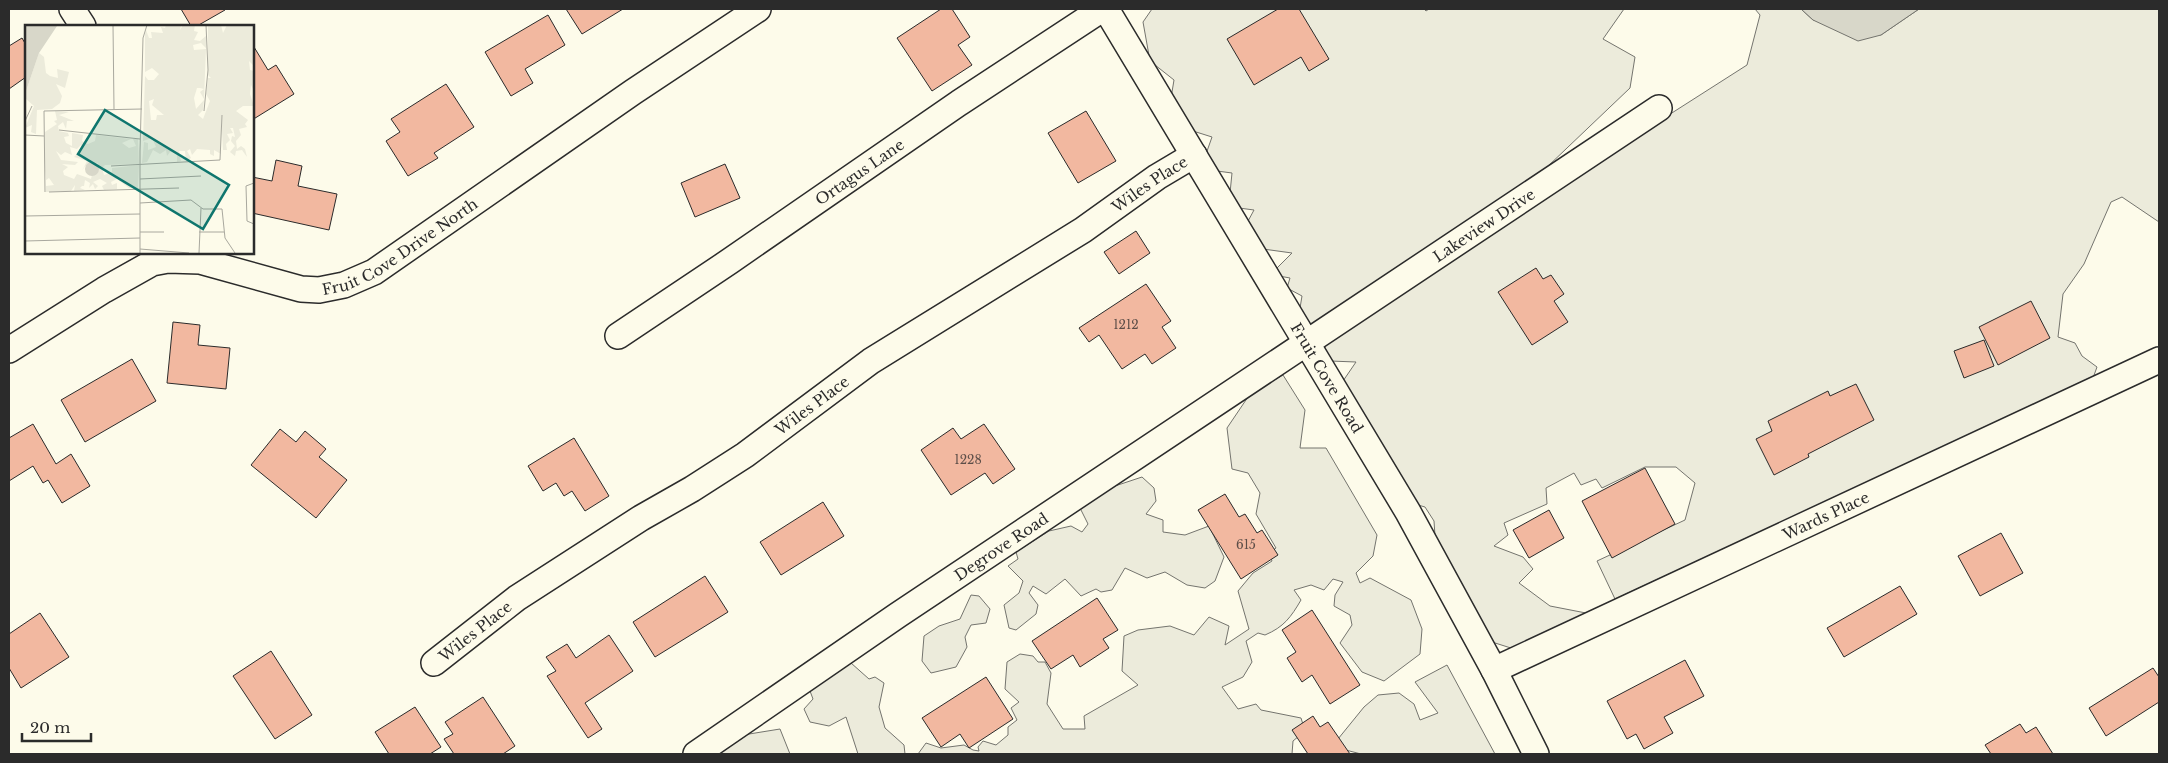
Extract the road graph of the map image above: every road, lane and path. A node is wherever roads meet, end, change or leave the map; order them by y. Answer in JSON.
{"nodes":[{"id":1,"x":72,"y":9,"type":"edge"},
{"id":2,"x":758,"y":9,"type":"edge"},
{"id":3,"x":1104,"y":9,"type":"edge"},
{"id":4,"x":82,"y":25,"type":"edge"},
{"id":5,"x":1659,"y":108,"type":"dead end"},
{"id":6,"x":1194,"y":155,"type":"junction"},
{"id":7,"x":189,"y":256,"type":"edge"},
{"id":8,"x":618,"y":336,"type":"dead end"},
{"id":9,"x":1307,"y":342,"type":"junction"},
{"id":10,"x":9,"y":350,"type":"edge"},
{"id":11,"x":2159,"y":360,"type":"edge"},
{"id":12,"x":434,"y":662,"type":"dead end"},
{"id":13,"x":1494,"y":670,"type":"junction"},
{"id":14,"x":696,"y":754,"type":"edge"},
{"id":15,"x":1536,"y":754,"type":"edge"}],
"edges":[{"from":1,"to":4,"type":"street"},
{"from":2,"to":7,"type":"street","name":"Fruit Cove Drive North"},
{"from":3,"to":6,"type":"street","name":"Fruit Cove Road"},
{"from":3,"to":8,"type":"street","name":"Ortagus Lane"},
{"from":5,"to":9,"type":"street","name":"Lakeview Drive"},
{"from":6,"to":9,"type":"street","name":"Fruit Cove Road"},
{"from":6,"to":12,"type":"street","name":"Wiles Place"},
{"from":7,"to":10,"type":"street","name":"Fruit Cove Drive North"},
{"from":9,"to":13,"type":"street","name":"Fruit Cove Road"},
{"from":9,"to":14,"type":"street","name":"Degrove Road"},
{"from":11,"to":13,"type":"street","name":"Wards Place"},
{"from":13,"to":15,"type":"street","name":"Fruit Cove Road"}]}
